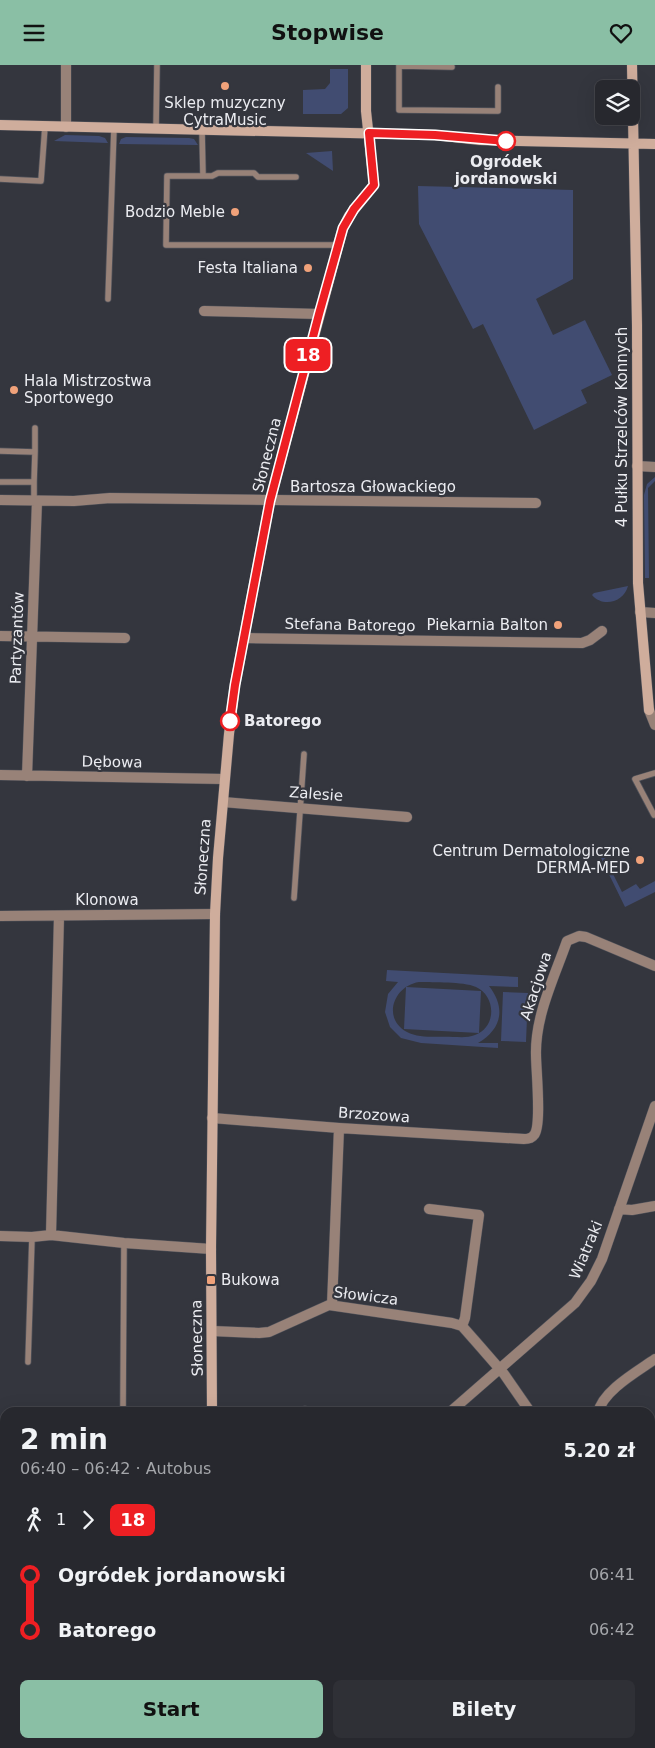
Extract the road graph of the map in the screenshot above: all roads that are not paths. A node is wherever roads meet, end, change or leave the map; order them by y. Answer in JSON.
{"nodes":[{"id":1,"x":66,"y":65,"type":"edge"},
{"id":2,"x":157,"y":65,"type":"edge"},
{"id":3,"x":366,"y":65,"type":"edge"},
{"id":4,"x":411,"y":65,"type":"edge"},
{"id":5,"x":632,"y":65,"type":"edge"},
{"id":6,"x":399,"y":66,"type":"edge"},
{"id":7,"x":452,"y":67,"type":"dead end"},
{"id":8,"x":498,"y":87,"type":"dead end"},
{"id":9,"x":0,"y":125,"type":"edge"},
{"id":10,"x":45,"y":126,"type":"junction"},
{"id":11,"x":66,"y":127,"type":"junction"},
{"id":12,"x":114,"y":128,"type":"junction"},
{"id":13,"x":156,"y":129,"type":"junction"},
{"id":14,"x":202,"y":130,"type":"junction"},
{"id":15,"x":369,"y":133,"type":"junction"},
{"id":16,"x":632,"y":144,"type":"junction"},
{"id":17,"x":655,"y":145,"type":"edge"},
{"id":18,"x":203,"y":176,"type":"junction"},
{"id":19,"x":296,"y":177,"type":"dead end"},
{"id":20,"x":0,"y":179,"type":"edge"},
{"id":21,"x":338,"y":245,"type":"junction"},
{"id":22,"x":108,"y":299,"type":"dead end"},
{"id":23,"x":204,"y":311,"type":"dead end"},
{"id":24,"x":319,"y":314,"type":"junction"},
{"id":25,"x":36,"y":429,"type":"dead end"},
{"id":26,"x":0,"y":451,"type":"edge"},
{"id":27,"x":35,"y":452,"type":"junction"},
{"id":28,"x":637,"y":466,"type":"junction"},
{"id":29,"x":655,"y":467,"type":"edge"},
{"id":30,"x":0,"y":482,"type":"edge"},
{"id":31,"x":34,"y":482,"type":"junction"},
{"id":32,"x":0,"y":501,"type":"edge"},
{"id":33,"x":35,"y":501,"type":"junction"},
{"id":34,"x":270,"y":501,"type":"junction"},
{"id":35,"x":536,"y":503,"type":"dead end"},
{"id":36,"x":640,"y":612,"type":"junction"},
{"id":37,"x":655,"y":613,"type":"edge"},
{"id":38,"x":602,"y":631,"type":"dead end"},
{"id":39,"x":0,"y":636,"type":"edge"},
{"id":40,"x":32,"y":636,"type":"junction"},
{"id":41,"x":125,"y":638,"type":"dead end"},
{"id":42,"x":244,"y":639,"type":"junction"},
{"id":43,"x":655,"y":725,"type":"edge"},
{"id":44,"x":304,"y":754,"type":"dead end"},
{"id":45,"x":655,"y":773,"type":"edge"},
{"id":46,"x":0,"y":775,"type":"edge"},
{"id":47,"x":27,"y":776,"type":"junction"},
{"id":48,"x":224,"y":779,"type":"junction"},
{"id":49,"x":223,"y":802,"type":"junction"},
{"id":50,"x":301,"y":808,"type":"junction"},
{"id":51,"x":654,"y":815,"type":"dead end"},
{"id":52,"x":407,"y":817,"type":"dead end"},
{"id":53,"x":294,"y":898,"type":"dead end"},
{"id":54,"x":215,"y":914,"type":"junction"},
{"id":55,"x":0,"y":915,"type":"edge"},
{"id":56,"x":59,"y":915,"type":"junction"},
{"id":57,"x":655,"y":966,"type":"edge"},
{"id":58,"x":655,"y":1106,"type":"edge"},
{"id":59,"x":212,"y":1118,"type":"junction"},
{"id":60,"x":339,"y":1128,"type":"junction"},
{"id":61,"x":534,"y":1135,"type":"joint"},
{"id":62,"x":655,"y":1206,"type":"edge"},
{"id":63,"x":429,"y":1209,"type":"dead end"},
{"id":64,"x":619,"y":1209,"type":"junction"},
{"id":65,"x":0,"y":1235,"type":"edge"},
{"id":66,"x":51,"y":1235,"type":"junction"},
{"id":67,"x":32,"y":1237,"type":"junction"},
{"id":68,"x":124,"y":1243,"type":"junction"},
{"id":69,"x":211,"y":1249,"type":"junction"},
{"id":70,"x":332,"y":1305,"type":"junction"},
{"id":71,"x":462,"y":1326,"type":"junction"},
{"id":72,"x":212,"y":1331,"type":"junction"},
{"id":73,"x":655,"y":1359,"type":"edge"},
{"id":74,"x":28,"y":1362,"type":"dead end"},
{"id":75,"x":499,"y":1369,"type":"junction"},
{"id":76,"x":123,"y":1407,"type":"edge"},
{"id":77,"x":212,"y":1407,"type":"edge"},
{"id":78,"x":456,"y":1407,"type":"edge"},
{"id":79,"x":527,"y":1407,"type":"edge"},
{"id":80,"x":598,"y":1407,"type":"edge"}],
"edges":[{"from":1,"to":11,"type":"street"},
{"from":2,"to":13,"type":"lane"},
{"from":3,"to":15,"type":"street"},
{"from":4,"to":6,"type":"lane"},
{"from":4,"to":7,"type":"lane"},
{"from":5,"to":16,"type":"street","name":"4 Pułku Strzelców Konnych"},
{"from":6,"to":8,"type":"lane"},
{"from":9,"to":10,"type":"street"},
{"from":10,"to":11,"type":"street"},
{"from":10,"to":20,"type":"lane"},
{"from":11,"to":12,"type":"street"},
{"from":12,"to":13,"type":"street"},
{"from":12,"to":22,"type":"lane"},
{"from":13,"to":14,"type":"street"},
{"from":14,"to":15,"type":"street"},
{"from":14,"to":18,"type":"lane"},
{"from":15,"to":16,"type":"street"},
{"from":15,"to":21,"type":"street","name":"Słoneczna"},
{"from":16,"to":17,"type":"street"},
{"from":16,"to":28,"type":"street","name":"4 Pułku Strzelców Konnych"},
{"from":18,"to":19,"type":"lane"},
{"from":18,"to":21,"type":"lane"},
{"from":21,"to":24,"type":"street","name":"Słoneczna"},
{"from":23,"to":24,"type":"street"},
{"from":24,"to":34,"type":"street","name":"Słoneczna"},
{"from":25,"to":27,"type":"lane"},
{"from":26,"to":27,"type":"lane"},
{"from":27,"to":31,"type":"lane"},
{"from":28,"to":29,"type":"street"},
{"from":28,"to":36,"type":"street","name":"4 Pułku Strzelców Konnych"},
{"from":30,"to":31,"type":"lane"},
{"from":31,"to":33,"type":"lane"},
{"from":32,"to":33,"type":"street","name":"Bartosza Głowackiego"},
{"from":33,"to":34,"type":"street","name":"Bartosza Głowackiego"},
{"from":33,"to":40,"type":"street","name":"Partyzantów"},
{"from":34,"to":35,"type":"street","name":"Bartosza Głowackiego"},
{"from":34,"to":42,"type":"street","name":"Słoneczna"},
{"from":36,"to":37,"type":"street"},
{"from":36,"to":43,"type":"street","name":"4 Pułku Strzelców Konnych"},
{"from":38,"to":42,"type":"street","name":"Stefana Batorego"},
{"from":39,"to":40,"type":"street"},
{"from":40,"to":41,"type":"street"},
{"from":40,"to":47,"type":"street","name":"Partyzantów"},
{"from":42,"to":48,"type":"street","name":"Słoneczna"},
{"from":44,"to":50,"type":"lane"},
{"from":45,"to":51,"type":"lane"},
{"from":46,"to":47,"type":"street","name":"Dębowa"},
{"from":47,"to":48,"type":"street","name":"Dębowa"},
{"from":48,"to":49,"type":"street","name":"Słoneczna"},
{"from":49,"to":50,"type":"street","name":"Zalesie"},
{"from":49,"to":54,"type":"street","name":"Słoneczna"},
{"from":50,"to":52,"type":"street","name":"Zalesie"},
{"from":50,"to":53,"type":"lane"},
{"from":54,"to":56,"type":"street","name":"Klonowa"},
{"from":54,"to":59,"type":"street","name":"Słoneczna"},
{"from":55,"to":56,"type":"street","name":"Klonowa"},
{"from":56,"to":66,"type":"street"},
{"from":57,"to":61,"type":"street","name":"Akacjowa"},
{"from":58,"to":64,"type":"street","name":"Wiatraki"},
{"from":59,"to":60,"type":"street","name":"Brzozowa"},
{"from":59,"to":69,"type":"street","name":"Słoneczna"},
{"from":60,"to":61,"type":"street","name":"Brzozowa"},
{"from":60,"to":70,"type":"street"},
{"from":62,"to":64,"type":"street"},
{"from":63,"to":71,"type":"street"},
{"from":64,"to":75,"type":"street","name":"Wiatraki"},
{"from":65,"to":67,"type":"street"},
{"from":66,"to":67,"type":"street"},
{"from":66,"to":68,"type":"street"},
{"from":67,"to":74,"type":"lane"},
{"from":68,"to":69,"type":"street"},
{"from":68,"to":76,"type":"lane"},
{"from":69,"to":72,"type":"street","name":"Słoneczna"},
{"from":70,"to":71,"type":"street","name":"Słowicza"},
{"from":70,"to":72,"type":"street","name":"Słowicza"},
{"from":71,"to":75,"type":"street"},
{"from":72,"to":77,"type":"street","name":"Słoneczna"},
{"from":73,"to":80,"type":"street"},
{"from":75,"to":78,"type":"street","name":"Wiatraki"},
{"from":75,"to":79,"type":"street"}]}
